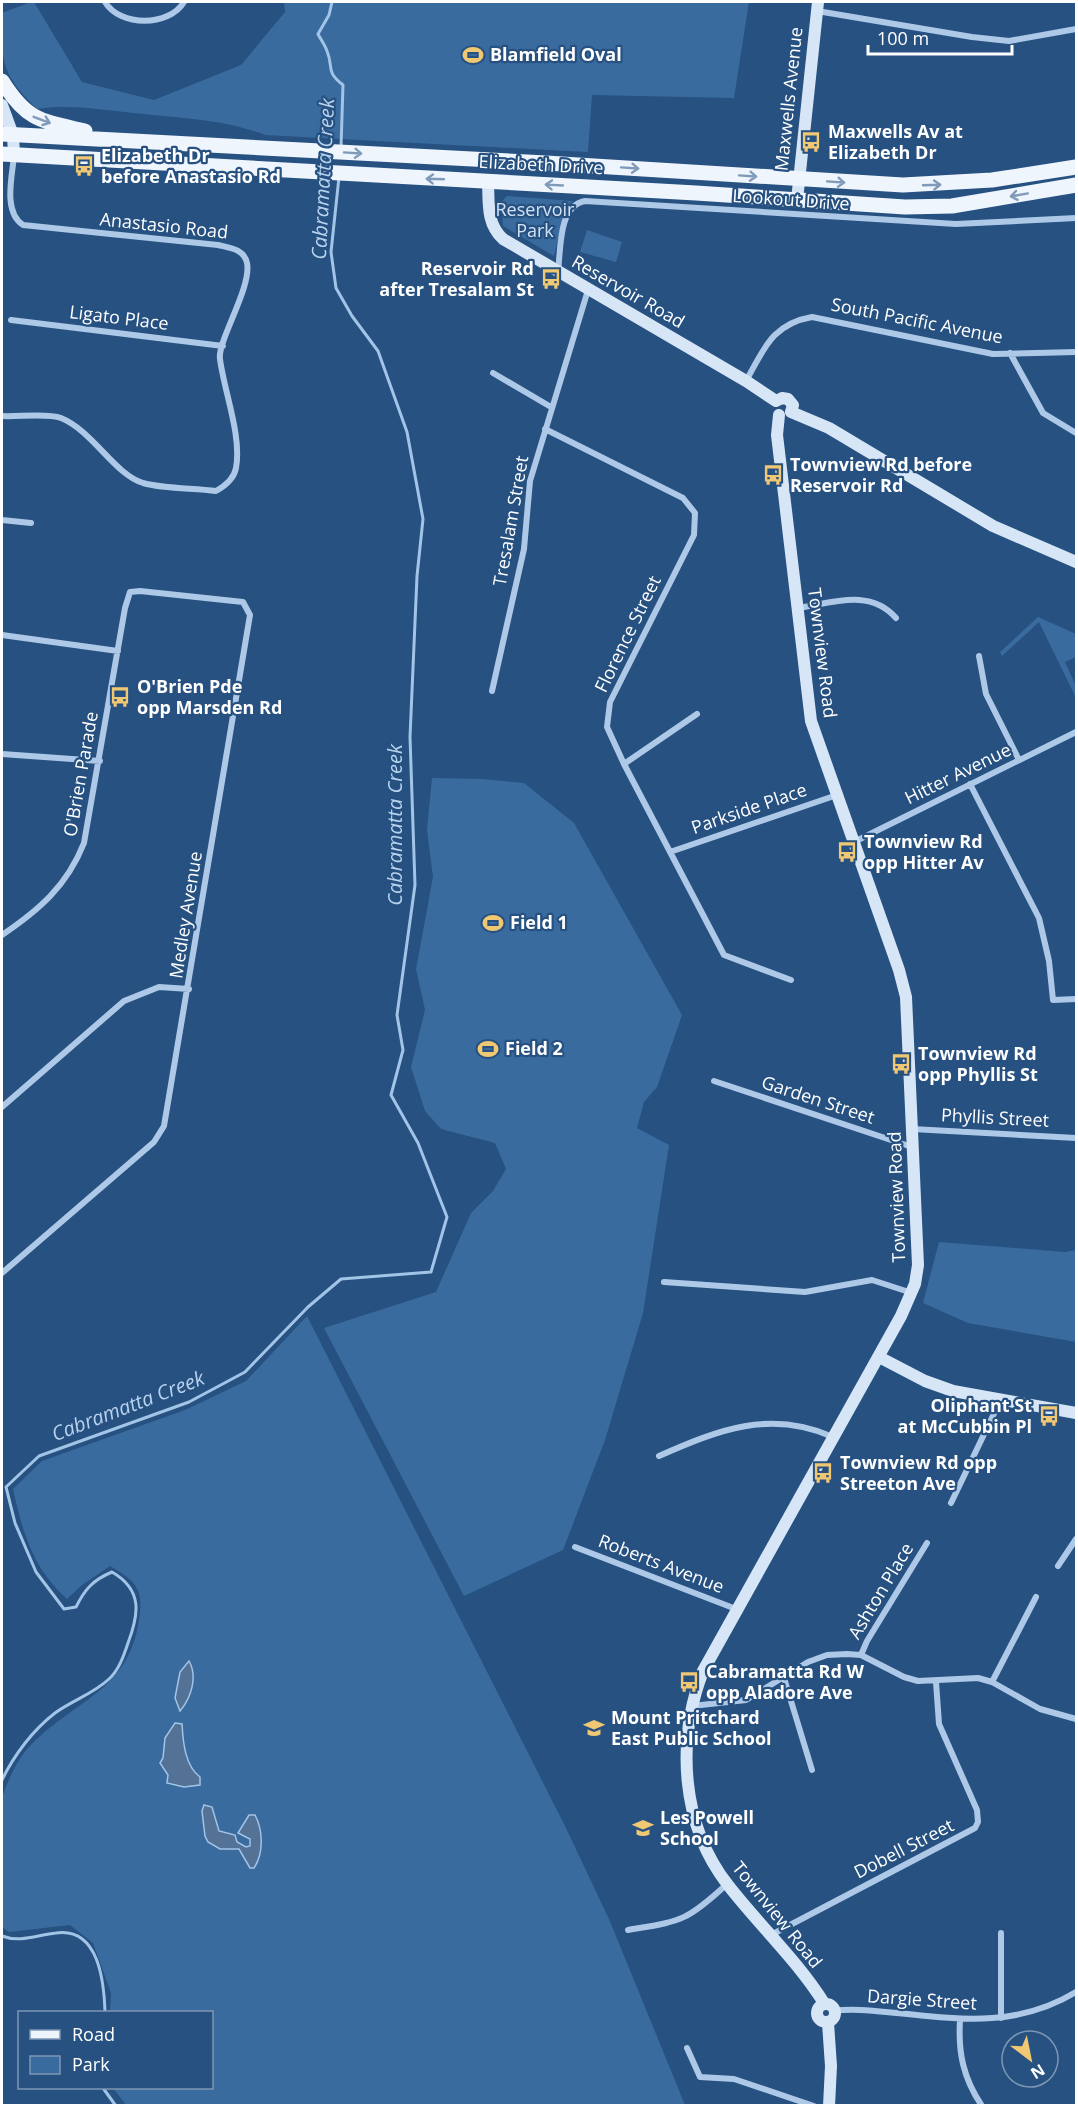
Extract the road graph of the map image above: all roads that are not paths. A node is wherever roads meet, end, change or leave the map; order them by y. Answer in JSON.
{"nodes":[{"id":1,"x":105,"y":2,"type":"edge"},
{"id":2,"x":184,"y":2,"type":"edge"},
{"id":3,"x":818,"y":6,"type":"edge"},
{"id":4,"x":1077,"y":29,"type":"edge"},
{"id":5,"x":2,"y":81,"type":"edge"},
{"id":6,"x":2,"y":105,"type":"edge"},
{"id":7,"x":8,"y":134,"type":"edge"},
{"id":8,"x":128,"y":141,"type":"junction"},
{"id":9,"x":8,"y":155,"type":"edge"},
{"id":10,"x":488,"y":160,"type":"junction"},
{"id":11,"x":1077,"y":167,"type":"edge"},
{"id":12,"x":799,"y":179,"type":"junction"},
{"id":13,"x":488,"y":181,"type":"junction"},
{"id":14,"x":1077,"y":185,"type":"edge"},
{"id":15,"x":797,"y":200,"type":"junction"},
{"id":16,"x":1077,"y":218,"type":"edge"},
{"id":17,"x":558,"y":272,"type":"junction"},
{"id":18,"x":588,"y":290,"type":"junction"},
{"id":19,"x":11,"y":320,"type":"dead end"},
{"id":20,"x":223,"y":346,"type":"junction"},
{"id":21,"x":1077,"y":352,"type":"edge"},
{"id":22,"x":1010,"y":353,"type":"junction"},
{"id":23,"x":493,"y":373,"type":"dead end"},
{"id":24,"x":747,"y":381,"type":"junction"},
{"id":25,"x":551,"y":406,"type":"junction"},
{"id":26,"x":785,"y":414,"type":"junction"},
{"id":27,"x":2,"y":416,"type":"edge"},
{"id":28,"x":545,"y":429,"type":"junction"},
{"id":29,"x":1077,"y":433,"type":"edge"},
{"id":30,"x":2,"y":520,"type":"edge"},
{"id":31,"x":31,"y":522,"type":"dead end"},
{"id":32,"x":1077,"y":562,"type":"edge"},
{"id":33,"x":135,"y":590,"type":"joint"},
{"id":34,"x":798,"y":608,"type":"junction"},
{"id":35,"x":896,"y":618,"type":"dead end"},
{"id":36,"x":2,"y":635,"type":"edge"},
{"id":37,"x":118,"y":651,"type":"junction"},
{"id":38,"x":979,"y":656,"type":"dead end"},
{"id":39,"x":492,"y":691,"type":"dead end"},
{"id":40,"x":697,"y":714,"type":"dead end"},
{"id":41,"x":1077,"y":732,"type":"edge"},
{"id":42,"x":2,"y":754,"type":"edge"},
{"id":43,"x":1019,"y":760,"type":"junction"},
{"id":44,"x":100,"y":761,"type":"junction"},
{"id":45,"x":624,"y":764,"type":"junction"},
{"id":46,"x":970,"y":784,"type":"junction"},
{"id":47,"x":837,"y":795,"type":"junction"},
{"id":48,"x":853,"y":842,"type":"junction"},
{"id":49,"x":670,"y":852,"type":"junction"},
{"id":50,"x":2,"y":936,"type":"edge"},
{"id":51,"x":791,"y":980,"type":"dead end"},
{"id":52,"x":189,"y":989,"type":"junction"},
{"id":53,"x":1077,"y":999,"type":"edge"},
{"id":54,"x":714,"y":1081,"type":"dead end"},
{"id":55,"x":2,"y":1107,"type":"edge"},
{"id":56,"x":912,"y":1129,"type":"junction"},
{"id":57,"x":1077,"y":1138,"type":"edge"},
{"id":58,"x":913,"y":1147,"type":"junction"},
{"id":59,"x":2,"y":1273,"type":"edge"},
{"id":60,"x":664,"y":1282,"type":"dead end"},
{"id":61,"x":912,"y":1293,"type":"junction"},
{"id":62,"x":879,"y":1357,"type":"junction"},
{"id":63,"x":1001,"y":1399,"type":"junction"},
{"id":64,"x":1077,"y":1413,"type":"edge"},
{"id":65,"x":833,"y":1437,"type":"junction"},
{"id":66,"x":659,"y":1456,"type":"dead end"},
{"id":67,"x":951,"y":1503,"type":"dead end"},
{"id":68,"x":1077,"y":1539,"type":"edge"},
{"id":69,"x":927,"y":1543,"type":"dead end"},
{"id":70,"x":575,"y":1547,"type":"dead end"},
{"id":71,"x":1058,"y":1566,"type":"dead end"},
{"id":72,"x":1036,"y":1598,"type":"dead end"},
{"id":73,"x":736,"y":1609,"type":"junction"},
{"id":74,"x":861,"y":1655,"type":"junction"},
{"id":75,"x":784,"y":1678,"type":"junction"},
{"id":76,"x":936,"y":1682,"type":"junction"},
{"id":77,"x":992,"y":1682,"type":"junction"},
{"id":78,"x":692,"y":1706,"type":"junction"},
{"id":79,"x":1077,"y":1719,"type":"edge"},
{"id":80,"x":812,"y":1770,"type":"dead end"},
{"id":81,"x":727,"y":1884,"type":"junction"},
{"id":82,"x":628,"y":1930,"type":"dead end"},
{"id":83,"x":1001,"y":1933,"type":"dead end"},
{"id":84,"x":771,"y":1935,"type":"junction"},
{"id":85,"x":1077,"y":1992,"type":"edge"},
{"id":86,"x":828,"y":2007,"type":"junction"},
{"id":87,"x":1001,"y":2018,"type":"junction"},
{"id":88,"x":960,"y":2020,"type":"junction"},
{"id":89,"x":687,"y":2048,"type":"dead end"},
{"id":90,"x":814,"y":2106,"type":"edge"},
{"id":91,"x":829,"y":2106,"type":"edge"},
{"id":92,"x":982,"y":2106,"type":"edge"}],
"edges":[{"from":1,"to":2,"type":"street"},
{"from":3,"to":4,"type":"street"},
{"from":3,"to":12,"type":"street","name":"Maxwells Avenue"},
{"from":5,"to":8,"type":"main road","one_way":true},
{"from":6,"to":7,"type":"street"},
{"from":7,"to":8,"type":"main road","name":"Elizabeth Drive"},
{"from":7,"to":9,"type":"street"},
{"from":8,"to":10,"type":"main road","name":"Elizabeth Drive","one_way":true},
{"from":13,"to":9,"type":"main road","name":"Elizabeth Drive","one_way":true},
{"from":9,"to":20,"type":"street","name":"Anastasio Road"},
{"from":10,"to":12,"type":"main road","name":"Elizabeth Drive","one_way":true},
{"from":10,"to":13,"type":"street","name":"Reservoir Road"},
{"from":12,"to":11,"type":"main road","name":"Elizabeth Drive","one_way":true},
{"from":12,"to":15,"type":"street","name":"Maxwells Avenue"},
{"from":15,"to":13,"type":"main road","name":"Elizabeth Drive","one_way":true},
{"from":13,"to":17,"type":"street","name":"Reservoir Road"},
{"from":14,"to":15,"type":"main road","name":"Elizabeth Drive","one_way":true},
{"from":16,"to":17,"type":"street","name":"Lookout Drive"},
{"from":17,"to":18,"type":"street","name":"Reservoir Road"},
{"from":18,"to":24,"type":"street","name":"Reservoir Road"},
{"from":18,"to":25,"type":"street","name":"Tresalam Street"},
{"from":19,"to":20,"type":"street","name":"Ligato Place"},
{"from":20,"to":27,"type":"street","name":"Anastasio Road"},
{"from":21,"to":22,"type":"street","name":"South Pacific Avenue"},
{"from":22,"to":24,"type":"street","name":"South Pacific Avenue"},
{"from":22,"to":29,"type":"street"},
{"from":23,"to":25,"type":"street"},
{"from":24,"to":26,"type":"street","name":"Reservoir Road"},
{"from":25,"to":28,"type":"street","name":"Tresalam Street"},
{"from":26,"to":32,"type":"street"},
{"from":26,"to":34,"type":"street","name":"Townview Road"},
{"from":28,"to":39,"type":"street","name":"Tresalam Street"},
{"from":28,"to":45,"type":"street","name":"Florence Street"},
{"from":30,"to":31,"type":"street"},
{"from":33,"to":37,"type":"street","name":"O'Brien Parade"},
{"from":33,"to":52,"type":"street","name":"Medley Avenue"},
{"from":34,"to":35,"type":"street"},
{"from":34,"to":47,"type":"street","name":"Townview Road"},
{"from":36,"to":37,"type":"street"},
{"from":37,"to":44,"type":"street","name":"O'Brien Parade"},
{"from":38,"to":43,"type":"street"},
{"from":40,"to":45,"type":"street"},
{"from":41,"to":43,"type":"street","name":"Hitter Avenue"},
{"from":42,"to":44,"type":"street"},
{"from":43,"to":46,"type":"street","name":"Hitter Avenue"},
{"from":44,"to":50,"type":"street","name":"O'Brien Parade"},
{"from":45,"to":49,"type":"street","name":"Florence Street"},
{"from":46,"to":48,"type":"street","name":"Hitter Avenue"},
{"from":46,"to":53,"type":"street"},
{"from":47,"to":48,"type":"street","name":"Townview Road"},
{"from":47,"to":49,"type":"street","name":"Parkside Place"},
{"from":48,"to":56,"type":"street","name":"Townview Road"},
{"from":49,"to":51,"type":"street","name":"Florence Street"},
{"from":52,"to":55,"type":"street"},
{"from":52,"to":59,"type":"street","name":"Medley Avenue"},
{"from":54,"to":58,"type":"street","name":"Garden Street"},
{"from":56,"to":57,"type":"street","name":"Phyllis Street"},
{"from":56,"to":58,"type":"street","name":"Townview Road"},
{"from":58,"to":61,"type":"street","name":"Townview Road"},
{"from":60,"to":61,"type":"street"},
{"from":61,"to":62,"type":"street","name":"Townview Road"},
{"from":62,"to":63,"type":"street"},
{"from":62,"to":65,"type":"street","name":"Townview Road"},
{"from":63,"to":64,"type":"street"},
{"from":63,"to":67,"type":"street"},
{"from":65,"to":66,"type":"street"},
{"from":65,"to":73,"type":"street","name":"Townview Road"},
{"from":68,"to":71,"type":"street"},
{"from":69,"to":74,"type":"street","name":"Ashton Place"},
{"from":70,"to":73,"type":"street","name":"Roberts Avenue"},
{"from":72,"to":77,"type":"street"},
{"from":73,"to":78,"type":"street","name":"Townview Road"},
{"from":74,"to":75,"type":"street"},
{"from":74,"to":76,"type":"street"},
{"from":75,"to":78,"type":"street"},
{"from":75,"to":80,"type":"street"},
{"from":76,"to":77,"type":"street"},
{"from":76,"to":84,"type":"street","name":"Dobell Street"},
{"from":77,"to":79,"type":"street"},
{"from":78,"to":81,"type":"street","name":"Townview Road"},
{"from":81,"to":82,"type":"street"},
{"from":81,"to":84,"type":"street","name":"Townview Road"},
{"from":83,"to":87,"type":"street"},
{"from":84,"to":86,"type":"street","name":"Townview Road"},
{"from":85,"to":87,"type":"street","name":"Dargie Street"},
{"from":86,"to":88,"type":"street","name":"Dargie Street"},
{"from":86,"to":91,"type":"street"},
{"from":87,"to":88,"type":"street","name":"Dargie Street"},
{"from":88,"to":92,"type":"street"},
{"from":89,"to":90,"type":"street"}]}
